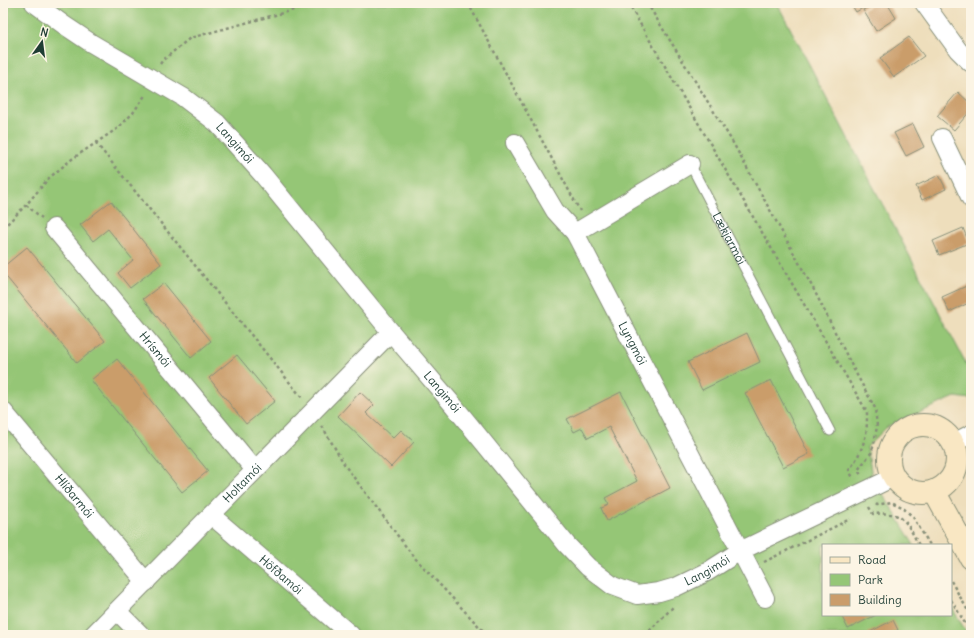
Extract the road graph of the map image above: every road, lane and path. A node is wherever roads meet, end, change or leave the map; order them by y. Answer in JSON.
{"nodes":[{"id":1,"x":34,"y":3,"type":"edge"},
{"id":2,"x":468,"y":3,"type":"edge"},
{"id":3,"x":628,"y":3,"type":"edge"},
{"id":4,"x":647,"y":3,"type":"edge"},
{"id":5,"x":924,"y":3,"type":"edge"},
{"id":6,"x":971,"y":63,"type":"edge"},
{"id":7,"x":942,"y":138,"type":"dead end"},
{"id":8,"x":96,"y":143,"type":"dead end"},
{"id":9,"x":515,"y":143,"type":"dead end"},
{"id":10,"x":690,"y":164,"type":"joint"},
{"id":11,"x":971,"y":199,"type":"edge"},
{"id":12,"x":54,"y":228,"type":"dead end"},
{"id":13,"x":581,"y":230,"type":"junction"},
{"id":14,"x":391,"y":332,"type":"junction"},
{"id":15,"x":313,"y":411,"type":"junction"},
{"id":16,"x":3,"y":412,"type":"edge"},
{"id":17,"x":830,"y":431,"type":"dead end"},
{"id":18,"x":962,"y":439,"type":"edge"},
{"id":19,"x":255,"y":470,"type":"junction"},
{"id":20,"x":894,"y":477,"type":"junction"},
{"id":21,"x":865,"y":491,"type":"junction"},
{"id":22,"x":934,"y":491,"type":"junction"},
{"id":23,"x":211,"y":515,"type":"junction"},
{"id":24,"x":918,"y":544,"type":"edge"},
{"id":25,"x":929,"y":544,"type":"edge"},
{"id":26,"x":740,"y":551,"type":"junction"},
{"id":27,"x":971,"y":558,"type":"edge"},
{"id":28,"x":146,"y":582,"type":"junction"},
{"id":29,"x":952,"y":583,"type":"edge"},
{"id":30,"x":765,"y":598,"type":"dead end"},
{"id":31,"x":952,"y":602,"type":"edge"},
{"id":32,"x":117,"y":611,"type":"junction"},
{"id":33,"x":971,"y":616,"type":"edge"},
{"id":34,"x":971,"y":633,"type":"edge"},
{"id":35,"x":93,"y":635,"type":"edge"},
{"id":36,"x":141,"y":635,"type":"edge"},
{"id":37,"x":350,"y":635,"type":"edge"},
{"id":38,"x":487,"y":635,"type":"edge"}],
"edges":[{"from":1,"to":14,"type":"street","name":"Langimói"},
{"from":2,"to":13,"type":"path"},
{"from":3,"to":21,"type":"path"},
{"from":4,"to":21,"type":"path"},
{"from":5,"to":6,"type":"street"},
{"from":7,"to":11,"type":"street"},
{"from":8,"to":15,"type":"path"},
{"from":9,"to":13,"type":"street","name":"Lyngmói"},
{"from":10,"to":13,"type":"street","name":"Lækjarmói"},
{"from":10,"to":17,"type":"lane","name":"Lækjarmói"},
{"from":12,"to":19,"type":"street","name":"Hrísmói"},
{"from":13,"to":26,"type":"street","name":"Lyngmói"},
{"from":14,"to":15,"type":"street","name":"Holtamói"},
{"from":14,"to":26,"type":"street","name":"Langimói"},
{"from":15,"to":19,"type":"street","name":"Holtamói"},
{"from":15,"to":38,"type":"path"},
{"from":16,"to":28,"type":"street","name":"Hlíðarmói"},
{"from":18,"to":20,"type":"street"},
{"from":18,"to":22,"type":"street"},
{"from":19,"to":23,"type":"street","name":"Holtamói"},
{"from":20,"to":21,"type":"street","name":"Langimói"},
{"from":20,"to":22,"type":"street"},
{"from":21,"to":24,"type":"path"},
{"from":21,"to":25,"type":"path"},
{"from":21,"to":26,"type":"street","name":"Langimói"},
{"from":22,"to":27,"type":"street"},
{"from":23,"to":28,"type":"street","name":"Holtamói"},
{"from":23,"to":37,"type":"street","name":"Höfðamói"},
{"from":26,"to":30,"type":"street","name":"Lyngmói"},
{"from":28,"to":32,"type":"street","name":"Holtamói"},
{"from":29,"to":33,"type":"path"},
{"from":31,"to":34,"type":"path"},
{"from":32,"to":35,"type":"street","name":"Holtamói"},
{"from":32,"to":36,"type":"street"}]}
